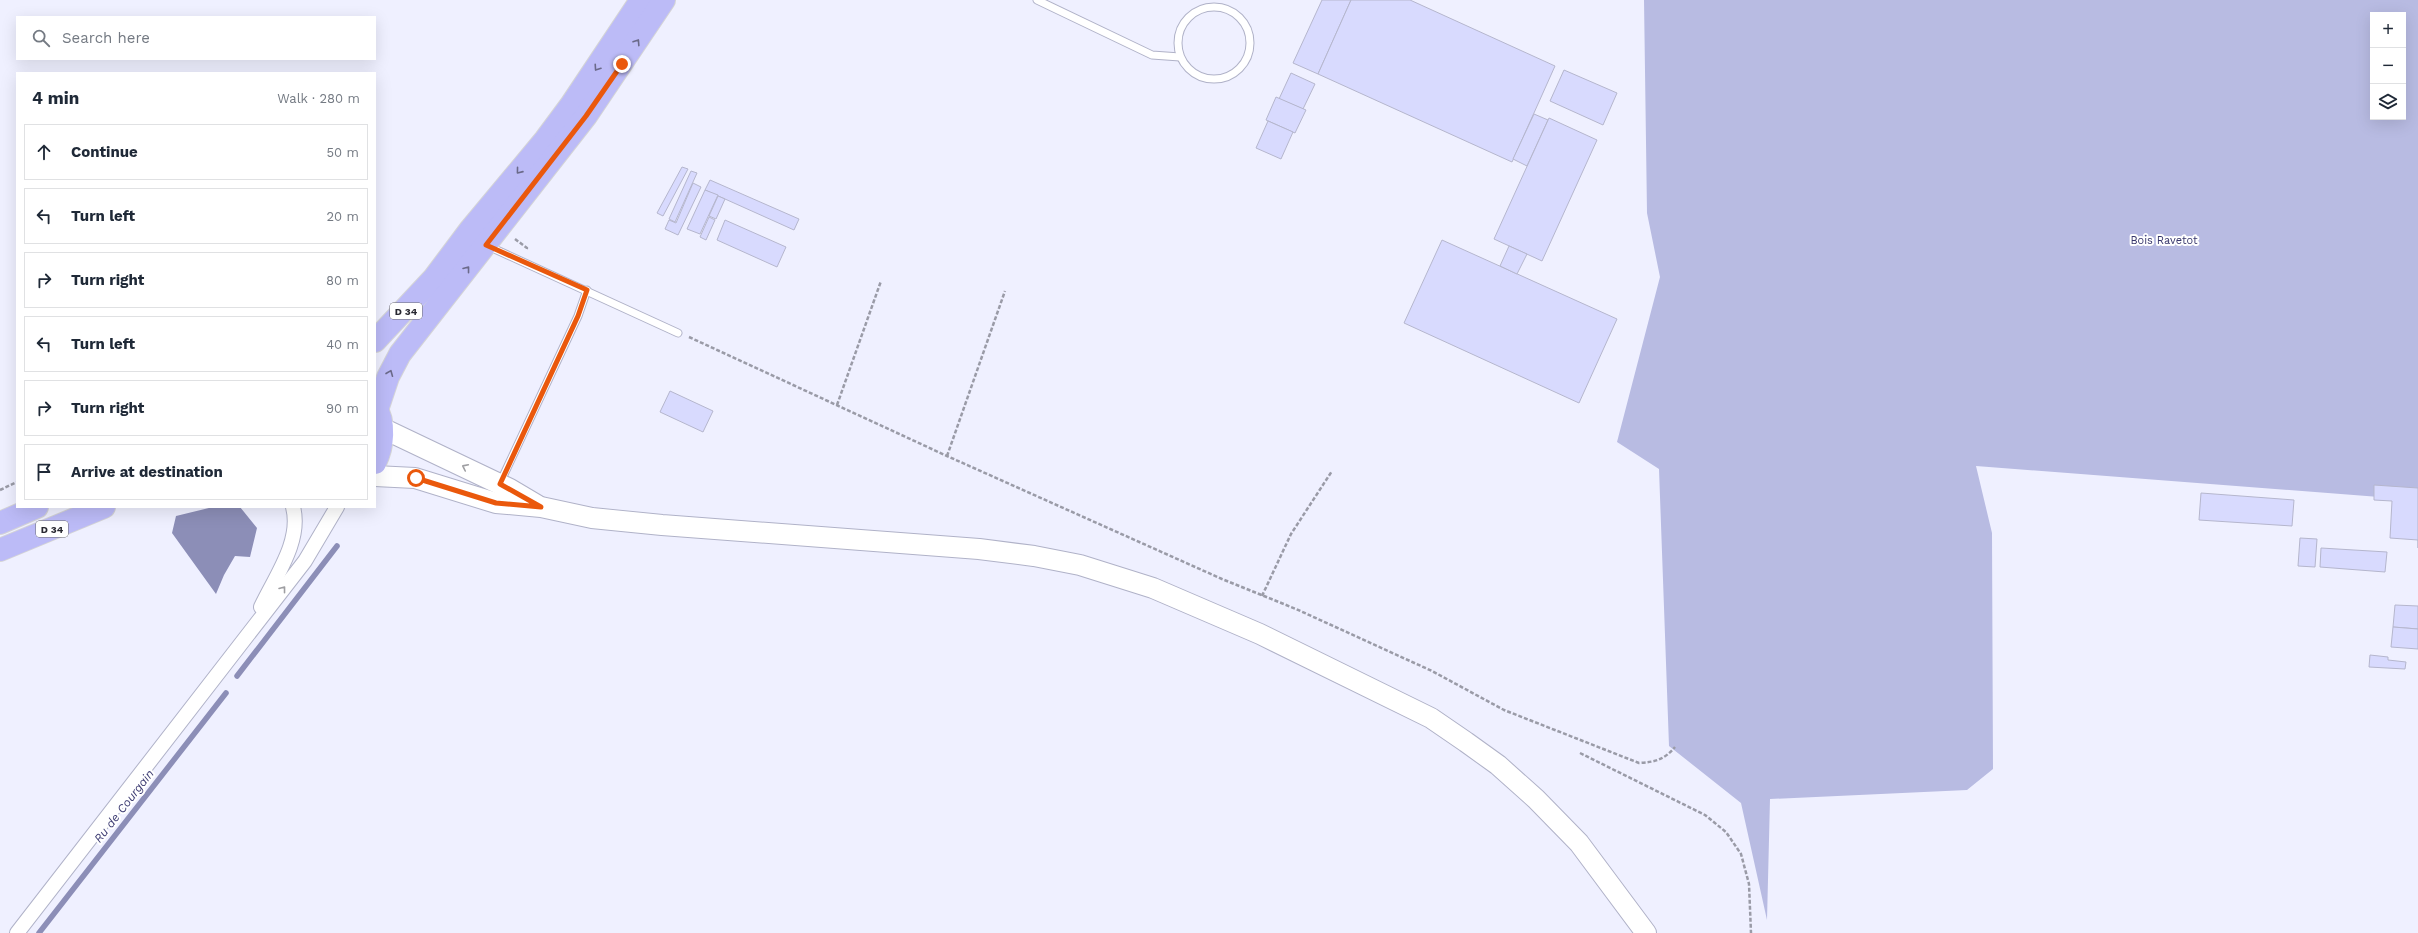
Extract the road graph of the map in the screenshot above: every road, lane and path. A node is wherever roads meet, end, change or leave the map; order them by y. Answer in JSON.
{"nodes":[{"id":1,"x":641,"y":0,"type":"edge"},
{"id":2,"x":664,"y":0,"type":"edge"},
{"id":3,"x":1037,"y":0,"type":"edge"},
{"id":4,"x":1180,"y":57,"type":"junction"},
{"id":5,"x":486,"y":245,"type":"junction"},
{"id":6,"x":881,"y":280,"type":"dead end"},
{"id":7,"x":587,"y":290,"type":"junction"},
{"id":8,"x":1005,"y":291,"type":"dead end"},
{"id":9,"x":678,"y":333,"type":"joint"},
{"id":10,"x":376,"y":340,"type":"edge"},
{"id":11,"x":837,"y":405,"type":"junction"},
{"id":12,"x":378,"y":415,"type":"edge"},
{"id":13,"x":947,"y":456,"type":"junction"},
{"id":14,"x":376,"y":460,"type":"edge"},
{"id":15,"x":1332,"y":471,"type":"dead end"},
{"id":16,"x":376,"y":476,"type":"edge"},
{"id":17,"x":16,"y":482,"type":"edge"},
{"id":18,"x":500,"y":484,"type":"junction"},
{"id":19,"x":0,"y":490,"type":"edge"},
{"id":20,"x":541,"y":507,"type":"junction"},
{"id":21,"x":35,"y":508,"type":"edge"},
{"id":22,"x":102,"y":508,"type":"edge"},
{"id":23,"x":293,"y":508,"type":"edge"},
{"id":24,"x":336,"y":508,"type":"edge"},
{"id":25,"x":0,"y":523,"type":"edge"},
{"id":26,"x":0,"y":550,"type":"edge"},
{"id":27,"x":1262,"y":596,"type":"junction"},
{"id":28,"x":250,"y":631,"type":"junction"},
{"id":29,"x":1675,"y":747,"type":"dead end"},
{"id":30,"x":1580,"y":753,"type":"dead end"},
{"id":31,"x":17,"y":933,"type":"edge"},
{"id":32,"x":1646,"y":933,"type":"edge"},
{"id":33,"x":1751,"y":933,"type":"edge"}],
"edges":[{"from":1,"to":10,"type":"main road","number":"D 34","one_way":true},
{"from":5,"to":2,"type":"main road","number":"D 34","one_way":true},
{"from":3,"to":4,"type":"lane"},
{"from":4,"to":4,"type":"lane"},
{"from":5,"to":7,"type":"lane"},
{"from":12,"to":5,"type":"main road","number":"D 34","one_way":true},
{"from":6,"to":11,"type":"path"},
{"from":7,"to":9,"type":"lane"},
{"from":7,"to":18,"type":"lane"},
{"from":8,"to":13,"type":"path"},
{"from":9,"to":11,"type":"path"},
{"from":11,"to":13,"type":"path"},
{"from":12,"to":14,"type":"main road"},
{"from":18,"to":12,"type":"main road","one_way":true},
{"from":13,"to":27,"type":"path"},
{"from":15,"to":27,"type":"path"},
{"from":16,"to":20,"type":"main road"},
{"from":17,"to":19,"type":"path"},
{"from":18,"to":20,"type":"main road"},
{"from":20,"to":32,"type":"main road"},
{"from":21,"to":25,"type":"main road","number":"D 34"},
{"from":22,"to":26,"type":"main road","number":"D 34"},
{"from":23,"to":28,"type":"street"},
{"from":28,"to":24,"type":"street","one_way":true},
{"from":27,"to":29,"type":"path"},
{"from":28,"to":31,"type":"street"},
{"from":30,"to":33,"type":"path"}]}
